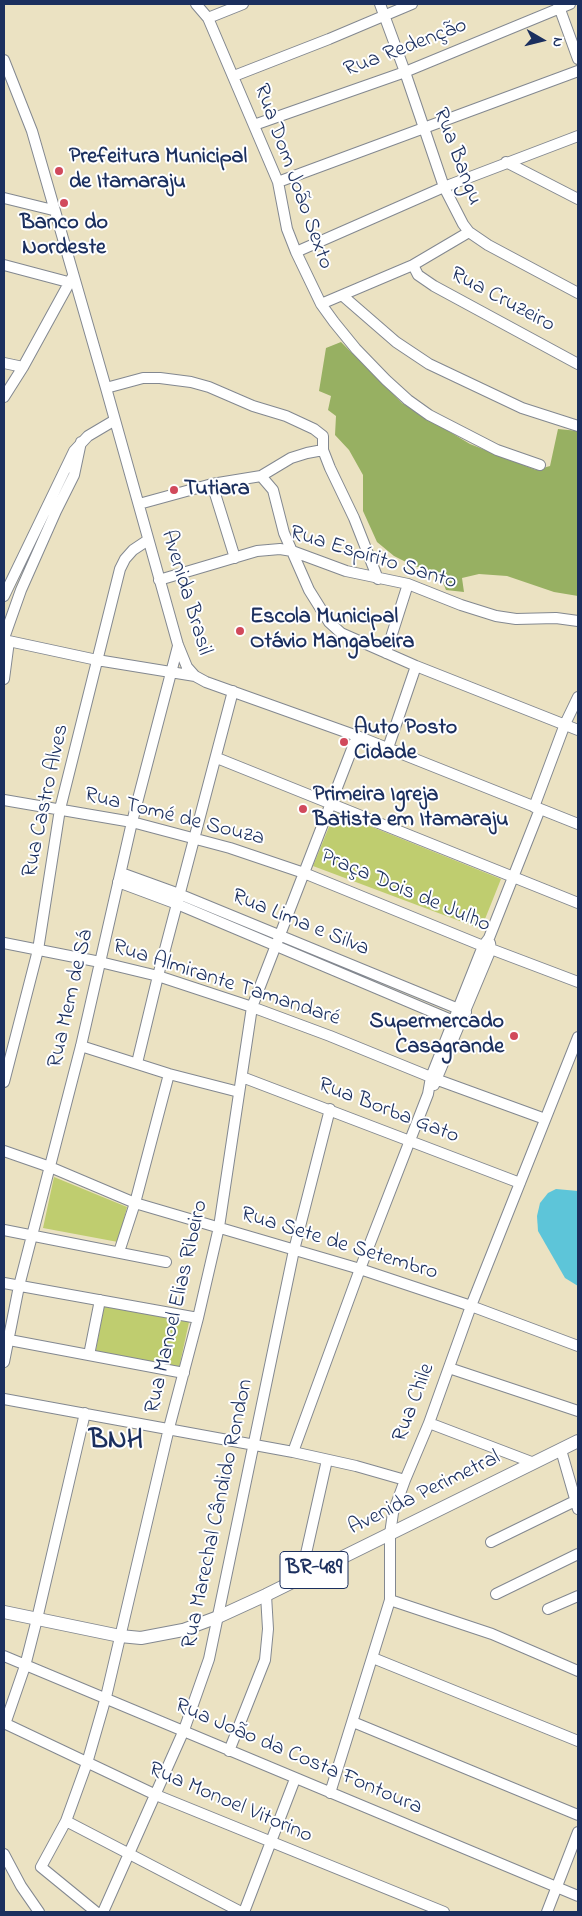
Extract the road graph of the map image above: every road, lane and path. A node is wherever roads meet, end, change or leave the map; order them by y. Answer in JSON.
{"nodes":[{"id":1,"x":196,"y":4,"type":"edge"},
{"id":2,"x":243,"y":4,"type":"edge"},
{"id":3,"x":380,"y":4,"type":"edge"},
{"id":4,"x":412,"y":4,"type":"edge"},
{"id":5,"x":570,"y":4,"type":"edge"},
{"id":6,"x":559,"y":6,"type":"edge"},
{"id":7,"x":384,"y":15,"type":"junction"},
{"id":8,"x":208,"y":18,"type":"junction"},
{"id":9,"x":578,"y":59,"type":"edge"},
{"id":10,"x":5,"y":64,"type":"edge"},
{"id":11,"x":578,"y":71,"type":"edge"},
{"id":12,"x":405,"y":72,"type":"junction"},
{"id":13,"x":234,"y":76,"type":"junction"},
{"id":14,"x":254,"y":125,"type":"junction"},
{"id":15,"x":424,"y":127,"type":"junction"},
{"id":16,"x":578,"y":136,"type":"edge"},
{"id":17,"x":506,"y":162,"type":"junction"},
{"id":18,"x":278,"y":182,"type":"junction"},
{"id":19,"x":444,"y":187,"type":"junction"},
{"id":20,"x":4,"y":198,"type":"edge"},
{"id":21,"x":578,"y":199,"type":"edge"},
{"id":22,"x":53,"y":210,"type":"junction"},
{"id":23,"x":470,"y":232,"type":"junction"},
{"id":24,"x":296,"y":252,"type":"junction"},
{"id":25,"x":413,"y":265,"type":"junction"},
{"id":26,"x":5,"y":267,"type":"edge"},
{"id":27,"x":71,"y":279,"type":"junction"},
{"id":28,"x":578,"y":293,"type":"edge"},
{"id":29,"x":344,"y":296,"type":"junction"},
{"id":30,"x":321,"y":304,"type":"junction"},
{"id":31,"x":4,"y":363,"type":"edge"},
{"id":32,"x":578,"y":364,"type":"edge"},
{"id":33,"x":23,"y":367,"type":"junction"},
{"id":34,"x":106,"y":388,"type":"junction"},
{"id":35,"x":4,"y":397,"type":"edge"},
{"id":36,"x":115,"y":420,"type":"junction"},
{"id":37,"x":578,"y":426,"type":"edge"},
{"id":38,"x":82,"y":441,"type":"junction"},
{"id":39,"x":323,"y":450,"type":"junction"},
{"id":40,"x":540,"y":465,"type":"dead end"},
{"id":41,"x":261,"y":476,"type":"junction"},
{"id":42,"x":212,"y":484,"type":"junction"},
{"id":43,"x":139,"y":504,"type":"junction"},
{"id":44,"x":148,"y":540,"type":"junction"},
{"id":45,"x":292,"y":551,"type":"junction"},
{"id":46,"x":234,"y":558,"type":"junction"},
{"id":47,"x":378,"y":578,"type":"junction"},
{"id":48,"x":159,"y":580,"type":"junction"},
{"id":49,"x":408,"y":584,"type":"junction"},
{"id":50,"x":4,"y":596,"type":"edge"},
{"id":51,"x":578,"y":622,"type":"edge"},
{"id":52,"x":6,"y":640,"type":"edge"},
{"id":53,"x":178,"y":645,"type":"junction"},
{"id":54,"x":386,"y":653,"type":"junction"},
{"id":55,"x":98,"y":660,"type":"junction"},
{"id":56,"x":416,"y":666,"type":"junction"},
{"id":57,"x":171,"y":672,"type":"junction"},
{"id":58,"x":195,"y":676,"type":"junction"},
{"id":59,"x":4,"y":679,"type":"edge"},
{"id":60,"x":234,"y":691,"type":"junction"},
{"id":61,"x":578,"y":697,"type":"edge"},
{"id":62,"x":565,"y":724,"type":"junction"},
{"id":63,"x":578,"y":730,"type":"edge"},
{"id":64,"x":357,"y":736,"type":"junction"},
{"id":65,"x":388,"y":748,"type":"junction"},
{"id":66,"x":216,"y":758,"type":"junction"},
{"id":67,"x":4,"y":800,"type":"edge"},
{"id":68,"x":330,"y":805,"type":"junction"},
{"id":69,"x":537,"y":808,"type":"junction"},
{"id":70,"x":60,"y":809,"type":"junction"},
{"id":71,"x":132,"y":822,"type":"junction"},
{"id":72,"x":578,"y":824,"type":"edge"},
{"id":73,"x":195,"y":838,"type":"junction"},
{"id":74,"x":304,"y":873,"type":"junction"},
{"id":75,"x":513,"y":877,"type":"junction"},
{"id":76,"x":120,"y":878,"type":"junction"},
{"id":77,"x":178,"y":899,"type":"junction"},
{"id":78,"x":578,"y":902,"type":"edge"},
{"id":79,"x":277,"y":941,"type":"junction"},
{"id":80,"x":4,"y":943,"type":"edge"},
{"id":81,"x":487,"y":944,"type":"junction"},
{"id":82,"x":38,"y":950,"type":"junction"},
{"id":83,"x":100,"y":962,"type":"junction"},
{"id":84,"x":158,"y":976,"type":"junction"},
{"id":85,"x":578,"y":982,"type":"edge"},
{"id":86,"x":252,"y":1007,"type":"junction"},
{"id":87,"x":462,"y":1010,"type":"junction"},
{"id":88,"x":457,"y":1022,"type":"junction"},
{"id":89,"x":578,"y":1037,"type":"edge"},
{"id":90,"x":81,"y":1046,"type":"junction"},
{"id":91,"x":137,"y":1063,"type":"junction"},
{"id":92,"x":169,"y":1074,"type":"junction"},
{"id":93,"x":242,"y":1077,"type":"junction"},
{"id":94,"x":434,"y":1078,"type":"junction"},
{"id":95,"x":4,"y":1082,"type":"edge"},
{"id":96,"x":239,"y":1092,"type":"junction"},
{"id":97,"x":330,"y":1110,"type":"junction"},
{"id":98,"x":545,"y":1120,"type":"junction"},
{"id":99,"x":411,"y":1140,"type":"junction"},
{"id":100,"x":4,"y":1151,"type":"edge"},
{"id":101,"x":50,"y":1167,"type":"junction"},
{"id":102,"x":520,"y":1182,"type":"junction"},
{"id":103,"x":135,"y":1203,"type":"junction"},
{"id":104,"x":219,"y":1227,"type":"junction"},
{"id":105,"x":4,"y":1230,"type":"edge"},
{"id":106,"x":32,"y":1234,"type":"junction"},
{"id":107,"x":294,"y":1250,"type":"junction"},
{"id":108,"x":119,"y":1252,"type":"junction"},
{"id":109,"x":166,"y":1262,"type":"dead end"},
{"id":110,"x":360,"y":1269,"type":"junction"},
{"id":111,"x":4,"y":1283,"type":"edge"},
{"id":112,"x":19,"y":1286,"type":"junction"},
{"id":113,"x":100,"y":1300,"type":"junction"},
{"id":114,"x":471,"y":1306,"type":"junction"},
{"id":115,"x":198,"y":1318,"type":"junction"},
{"id":116,"x":6,"y":1339,"type":"edge"},
{"id":117,"x":578,"y":1346,"type":"edge"},
{"id":118,"x":90,"y":1356,"type":"junction"},
{"id":119,"x":4,"y":1362,"type":"edge"},
{"id":120,"x":449,"y":1368,"type":"junction"},
{"id":121,"x":184,"y":1373,"type":"junction"},
{"id":122,"x":4,"y":1399,"type":"edge"},
{"id":123,"x":578,"y":1411,"type":"edge"},
{"id":124,"x":85,"y":1413,"type":"junction"},
{"id":125,"x":429,"y":1423,"type":"junction"},
{"id":126,"x":169,"y":1428,"type":"junction"},
{"id":127,"x":578,"y":1441,"type":"edge"},
{"id":128,"x":253,"y":1446,"type":"junction"},
{"id":129,"x":561,"y":1450,"type":"junction"},
{"id":130,"x":293,"y":1452,"type":"junction"},
{"id":131,"x":327,"y":1460,"type":"junction"},
{"id":132,"x":534,"y":1463,"type":"junction"},
{"id":133,"x":405,"y":1480,"type":"junction"},
{"id":134,"x":576,"y":1505,"type":"edge"},
{"id":135,"x":390,"y":1534,"type":"junction"},
{"id":136,"x":491,"y":1542,"type":"dead end"},
{"id":137,"x":578,"y":1554,"type":"edge"},
{"id":138,"x":301,"y":1576,"type":"junction"},
{"id":139,"x":496,"y":1594,"type":"dead end"},
{"id":140,"x":266,"y":1595,"type":"junction"},
{"id":141,"x":578,"y":1596,"type":"edge"},
{"id":142,"x":390,"y":1600,"type":"junction"},
{"id":143,"x":548,"y":1609,"type":"dead end"},
{"id":144,"x":4,"y":1612,"type":"edge"},
{"id":145,"x":218,"y":1617,"type":"junction"},
{"id":146,"x":37,"y":1619,"type":"junction"},
{"id":147,"x":120,"y":1636,"type":"junction"},
{"id":148,"x":4,"y":1656,"type":"edge"},
{"id":149,"x":373,"y":1658,"type":"junction"},
{"id":150,"x":25,"y":1666,"type":"junction"},
{"id":151,"x":578,"y":1671,"type":"edge"},
{"id":152,"x":106,"y":1697,"type":"junction"},
{"id":153,"x":353,"y":1722,"type":"junction"},
{"id":154,"x":4,"y":1723,"type":"edge"},
{"id":155,"x":184,"y":1730,"type":"junction"},
{"id":156,"x":578,"y":1741,"type":"edge"},
{"id":157,"x":229,"y":1750,"type":"junction"},
{"id":158,"x":87,"y":1762,"type":"junction"},
{"id":159,"x":295,"y":1779,"type":"junction"},
{"id":160,"x":330,"y":1793,"type":"junction"},
{"id":161,"x":156,"y":1795,"type":"junction"},
{"id":162,"x":578,"y":1815,"type":"edge"},
{"id":163,"x":66,"y":1821,"type":"junction"},
{"id":164,"x":578,"y":1832,"type":"edge"},
{"id":165,"x":272,"y":1840,"type":"junction"},
{"id":166,"x":4,"y":1854,"type":"edge"},
{"id":167,"x":129,"y":1855,"type":"junction"},
{"id":168,"x":557,"y":1887,"type":"junction"},
{"id":169,"x":578,"y":1896,"type":"edge"},
{"id":170,"x":39,"y":1912,"type":"edge"},
{"id":171,"x":96,"y":1912,"type":"edge"},
{"id":172,"x":103,"y":1912,"type":"edge"},
{"id":173,"x":242,"y":1912,"type":"edge"},
{"id":174,"x":444,"y":1912,"type":"edge"},
{"id":175,"x":547,"y":1912,"type":"edge"}],
"edges":[{"from":1,"to":8,"type":"street","name":"Rua Dom João Sexto"},
{"from":2,"to":8,"type":"street"},
{"from":3,"to":7,"type":"street","name":"Rua Bangu"},
{"from":4,"to":7,"type":"street"},
{"from":5,"to":6,"type":"street","name":"Rua Redenção"},
{"from":6,"to":9,"type":"street"},
{"from":6,"to":12,"type":"street","name":"Rua Redenção"},
{"from":7,"to":12,"type":"street","name":"Rua Bangu"},
{"from":7,"to":13,"type":"street"},
{"from":8,"to":13,"type":"street","name":"Rua Dom João Sexto"},
{"from":10,"to":22,"type":"street","name":"Avenida Brasil"},
{"from":11,"to":15,"type":"street"},
{"from":12,"to":14,"type":"street","name":"Rua Redenção"},
{"from":12,"to":15,"type":"street","name":"Rua Bangu"},
{"from":13,"to":14,"type":"street","name":"Rua Dom João Sexto"},
{"from":14,"to":18,"type":"street","name":"Rua Dom João Sexto"},
{"from":15,"to":18,"type":"street"},
{"from":15,"to":19,"type":"street","name":"Rua Bangu"},
{"from":16,"to":17,"type":"street"},
{"from":17,"to":19,"type":"street"},
{"from":17,"to":21,"type":"street"},
{"from":18,"to":24,"type":"street","name":"Rua Dom João Sexto"},
{"from":19,"to":23,"type":"street","name":"Rua Bangu"},
{"from":19,"to":24,"type":"street"},
{"from":20,"to":22,"type":"street"},
{"from":22,"to":27,"type":"street","name":"Avenida Brasil"},
{"from":23,"to":25,"type":"street"},
{"from":23,"to":28,"type":"street","name":"Rua Bangu"},
{"from":24,"to":30,"type":"street","name":"Rua Dom João Sexto"},
{"from":25,"to":29,"type":"street"},
{"from":25,"to":32,"type":"street","name":"Rua Cruzeiro"},
{"from":26,"to":27,"type":"street"},
{"from":27,"to":33,"type":"street"},
{"from":27,"to":34,"type":"street","name":"Avenida Brasil"},
{"from":29,"to":30,"type":"street"},
{"from":29,"to":37,"type":"street"},
{"from":30,"to":40,"type":"street","name":"Rua Dom João Sexto"},
{"from":31,"to":33,"type":"street"},
{"from":33,"to":35,"type":"street"},
{"from":34,"to":36,"type":"street","name":"Avenida Brasil"},
{"from":34,"to":39,"type":"street"},
{"from":36,"to":38,"type":"street"},
{"from":36,"to":43,"type":"street","name":"Avenida Brasil"},
{"from":38,"to":50,"type":"street"},
{"from":38,"to":52,"type":"street"},
{"from":39,"to":41,"type":"street"},
{"from":39,"to":47,"type":"street"},
{"from":41,"to":42,"type":"street"},
{"from":41,"to":45,"type":"street"},
{"from":42,"to":43,"type":"street"},
{"from":42,"to":46,"type":"street"},
{"from":43,"to":44,"type":"street","name":"Avenida Brasil"},
{"from":44,"to":48,"type":"street","name":"Avenida Brasil"},
{"from":44,"to":55,"type":"street","name":"Rua Castro Alves"},
{"from":45,"to":46,"type":"street","name":"Rua Espírito Santo"},
{"from":45,"to":47,"type":"street","name":"Rua Espírito Santo"},
{"from":45,"to":54,"type":"street"},
{"from":46,"to":48,"type":"street","name":"Rua Espírito Santo"},
{"from":47,"to":49,"type":"street","name":"Rua Espírito Santo"},
{"from":48,"to":53,"type":"street","name":"Avenida Brasil"},
{"from":49,"to":51,"type":"street","name":"Rua Espírito Santo"},
{"from":49,"to":54,"type":"street"},
{"from":52,"to":55,"type":"street"},
{"from":52,"to":59,"type":"street"},
{"from":53,"to":57,"type":"street","name":"Rua Mem de Sá"},
{"from":53,"to":58,"type":"street","name":"Avenida Brasil"},
{"from":54,"to":56,"type":"street"},
{"from":55,"to":57,"type":"street"},
{"from":55,"to":70,"type":"street","name":"Rua Castro Alves"},
{"from":56,"to":62,"type":"street"},
{"from":56,"to":65,"type":"street"},
{"from":57,"to":58,"type":"street"},
{"from":57,"to":71,"type":"street","name":"Rua Mem de Sá"},
{"from":58,"to":60,"type":"street","name":"Avenida Brasil"},
{"from":60,"to":64,"type":"street","name":"Avenida Brasil"},
{"from":60,"to":66,"type":"street"},
{"from":61,"to":62,"type":"street","name":"Praça Dois de Julho"},
{"from":62,"to":63,"type":"street"},
{"from":62,"to":69,"type":"street","name":"Praça Dois de Julho"},
{"from":64,"to":65,"type":"street","name":"Avenida Brasil"},
{"from":64,"to":68,"type":"street","name":"Praça Dois de Julho"},
{"from":65,"to":69,"type":"street","name":"Avenida Brasil"},
{"from":66,"to":68,"type":"street"},
{"from":66,"to":73,"type":"street"},
{"from":67,"to":70,"type":"street","name":"Rua Tomé de Souza"},
{"from":68,"to":74,"type":"street","name":"Praça Dois de Julho"},
{"from":68,"to":75,"type":"street"},
{"from":69,"to":72,"type":"street","name":"Avenida Brasil"},
{"from":69,"to":75,"type":"street","name":"Praça Dois de Julho"},
{"from":70,"to":71,"type":"street","name":"Rua Tomé de Souza"},
{"from":70,"to":82,"type":"street","name":"Rua Castro Alves"},
{"from":71,"to":73,"type":"street","name":"Rua Tomé de Souza"},
{"from":71,"to":76,"type":"street","name":"Rua Mem de Sá"},
{"from":73,"to":74,"type":"street","name":"Rua Tomé de Souza"},
{"from":73,"to":77,"type":"street"},
{"from":74,"to":79,"type":"street","name":"Rua Manoel Elias Ribeiro"},
{"from":74,"to":81,"type":"street","name":"Praça Dois de Julho"},
{"from":75,"to":78,"type":"street"},
{"from":75,"to":81,"type":"street","name":"Praça Dois de Julho"},
{"from":76,"to":77,"type":"street","name":"Rua Lima e Silva"},
{"from":76,"to":83,"type":"street","name":"Rua Mem de Sá"},
{"from":77,"to":79,"type":"street","name":"Rua Lima e Silva"},
{"from":77,"to":84,"type":"street"},
{"from":79,"to":86,"type":"street","name":"Rua Manoel Elias Ribeiro"},
{"from":79,"to":87,"type":"street","name":"Rua Lima e Silva"},
{"from":79,"to":88,"type":"street","name":"Rua Lima e Silva"},
{"from":80,"to":82,"type":"street","name":"Rua Almirante Tamandaré"},
{"from":81,"to":85,"type":"street"},
{"from":81,"to":87,"type":"street"},
{"from":82,"to":83,"type":"street","name":"Rua Almirante Tamandaré"},
{"from":82,"to":95,"type":"street","name":"Rua Castro Alves"},
{"from":83,"to":84,"type":"street","name":"Rua Almirante Tamandaré"},
{"from":83,"to":90,"type":"street","name":"Rua Mem de Sá"},
{"from":84,"to":86,"type":"street","name":"Rua Almirante Tamandaré"},
{"from":84,"to":91,"type":"street"},
{"from":86,"to":93,"type":"street","name":"Rua Manoel Elias Ribeiro"},
{"from":86,"to":94,"type":"street","name":"Rua Almirante Tamandaré"},
{"from":87,"to":88,"type":"street"},
{"from":88,"to":94,"type":"street"},
{"from":89,"to":98,"type":"street","name":"Rua Chile"},
{"from":90,"to":91,"type":"street"},
{"from":90,"to":101,"type":"street","name":"Rua Mem de Sá"},
{"from":91,"to":92,"type":"street"},
{"from":92,"to":96,"type":"street"},
{"from":92,"to":103,"type":"street"},
{"from":93,"to":96,"type":"street","name":"Rua Manoel Elias Ribeiro"},
{"from":93,"to":97,"type":"street","name":"Rua Borba Gato"},
{"from":94,"to":98,"type":"street","name":"Rua Almirante Tamandaré"},
{"from":94,"to":99,"type":"street"},
{"from":96,"to":104,"type":"street","name":"Rua Manoel Elias Ribeiro"},
{"from":97,"to":99,"type":"street","name":"Rua Borba Gato"},
{"from":97,"to":107,"type":"street","name":"Rua Marechal Cândido Rondon"},
{"from":98,"to":102,"type":"street","name":"Rua Chile"},
{"from":99,"to":102,"type":"street","name":"Rua Borba Gato"},
{"from":99,"to":110,"type":"street"},
{"from":100,"to":101,"type":"street","name":"Rua Sete de Setembro"},
{"from":101,"to":103,"type":"street","name":"Rua Sete de Setembro"},
{"from":101,"to":106,"type":"street","name":"Rua Mem de Sá"},
{"from":102,"to":114,"type":"street","name":"Rua Chile"},
{"from":103,"to":104,"type":"street","name":"Rua Sete de Setembro"},
{"from":103,"to":108,"type":"street"},
{"from":104,"to":107,"type":"street","name":"Rua Sete de Setembro"},
{"from":104,"to":115,"type":"street","name":"Rua Manoel Elias Ribeiro"},
{"from":105,"to":106,"type":"street"},
{"from":106,"to":108,"type":"street"},
{"from":106,"to":112,"type":"street","name":"Rua Mem de Sá"},
{"from":107,"to":110,"type":"street","name":"Rua Sete de Setembro"},
{"from":107,"to":128,"type":"street","name":"Rua Marechal Cândido Rondon"},
{"from":108,"to":109,"type":"street"},
{"from":110,"to":114,"type":"street","name":"Rua Sete de Setembro"},
{"from":110,"to":130,"type":"street"},
{"from":111,"to":112,"type":"street"},
{"from":112,"to":113,"type":"street"},
{"from":112,"to":116,"type":"street","name":"Rua Mem de Sá"},
{"from":113,"to":115,"type":"street"},
{"from":113,"to":118,"type":"street"},
{"from":114,"to":117,"type":"street","name":"Rua Sete de Setembro"},
{"from":114,"to":120,"type":"street","name":"Rua Chile"},
{"from":115,"to":121,"type":"street","name":"Rua Manoel Elias Ribeiro"},
{"from":116,"to":118,"type":"street"},
{"from":116,"to":119,"type":"street","name":"Rua Mem de Sá"},
{"from":118,"to":121,"type":"street"},
{"from":120,"to":123,"type":"street"},
{"from":120,"to":125,"type":"street","name":"Rua Chile"},
{"from":121,"to":126,"type":"street","name":"Rua Manoel Elias Ribeiro"},
{"from":122,"to":124,"type":"street"},
{"from":124,"to":126,"type":"street"},
{"from":124,"to":146,"type":"street"},
{"from":125,"to":132,"type":"street"},
{"from":125,"to":133,"type":"street","name":"Rua Chile"},
{"from":126,"to":128,"type":"street"},
{"from":126,"to":147,"type":"street","name":"Rua Manoel Elias Ribeiro"},
{"from":127,"to":129,"type":"main road","name":"Avenida Perimetral","number":"BR-489"},
{"from":128,"to":130,"type":"street"},
{"from":128,"to":145,"type":"street","name":"Rua Marechal Cândido Rondon"},
{"from":129,"to":132,"type":"main road","name":"Avenida Perimetral","number":"BR-489"},
{"from":129,"to":134,"type":"street"},
{"from":130,"to":131,"type":"street"},
{"from":131,"to":133,"type":"street"},
{"from":131,"to":138,"type":"street"},
{"from":132,"to":135,"type":"main road","name":"Avenida Perimetral","number":"BR-489"},
{"from":133,"to":135,"type":"street","name":"Rua Chile"},
{"from":134,"to":136,"type":"street"},
{"from":135,"to":138,"type":"main road","name":"Avenida Perimetral","number":"BR-489"},
{"from":135,"to":142,"type":"street","name":"Rua Chile"},
{"from":137,"to":139,"type":"street"},
{"from":138,"to":140,"type":"main road","name":"Avenida Perimetral","number":"BR-489"},
{"from":140,"to":145,"type":"main road","name":"Avenida Perimetral","number":"BR-489"},
{"from":140,"to":157,"type":"street"},
{"from":141,"to":143,"type":"street"},
{"from":142,"to":149,"type":"street","name":"Rua Chile"},
{"from":142,"to":151,"type":"street"},
{"from":144,"to":146,"type":"main road","name":"Avenida Perimetral","number":"BR-489"},
{"from":145,"to":147,"type":"main road","name":"Avenida Perimetral","number":"BR-489"},
{"from":145,"to":155,"type":"street","name":"Rua Marechal Cândido Rondon"},
{"from":146,"to":147,"type":"main road","name":"Avenida Perimetral","number":"BR-489"},
{"from":146,"to":150,"type":"street"},
{"from":147,"to":152,"type":"street","name":"Rua Manoel Elias Ribeiro"},
{"from":148,"to":150,"type":"street","name":"Rua João da Costa Fontoura"},
{"from":149,"to":153,"type":"street","name":"Rua Chile"},
{"from":149,"to":156,"type":"street"},
{"from":150,"to":152,"type":"street","name":"Rua João da Costa Fontoura"},
{"from":150,"to":154,"type":"street"},
{"from":152,"to":155,"type":"street","name":"Rua João da Costa Fontoura"},
{"from":152,"to":158,"type":"street","name":"Rua Manoel Elias Ribeiro"},
{"from":153,"to":160,"type":"street","name":"Rua Chile"},
{"from":153,"to":162,"type":"street"},
{"from":154,"to":158,"type":"street","name":"Rua Monoel Vitorino"},
{"from":155,"to":157,"type":"street","name":"Rua João da Costa Fontoura"},
{"from":155,"to":161,"type":"street","name":"Rua Marechal Cândido Rondon"},
{"from":157,"to":159,"type":"street","name":"Rua João da Costa Fontoura"},
{"from":158,"to":161,"type":"street","name":"Rua Monoel Vitorino"},
{"from":158,"to":163,"type":"street","name":"Rua Manoel Elias Ribeiro"},
{"from":159,"to":160,"type":"street","name":"Rua João da Costa Fontoura"},
{"from":159,"to":165,"type":"street"},
{"from":160,"to":168,"type":"street","name":"Rua João da Costa Fontoura"},
{"from":161,"to":165,"type":"street","name":"Rua Monoel Vitorino"},
{"from":161,"to":167,"type":"street","name":"Rua Marechal Cândido Rondon"},
{"from":163,"to":167,"type":"street"},
{"from":163,"to":171,"type":"street","name":"Rua Manoel Elias Ribeiro"},
{"from":164,"to":168,"type":"street"},
{"from":165,"to":173,"type":"street"},
{"from":165,"to":174,"type":"street","name":"Rua Monoel Vitorino"},
{"from":166,"to":170,"type":"street"},
{"from":167,"to":172,"type":"street","name":"Rua Marechal Cândido Rondon"},
{"from":167,"to":173,"type":"street"},
{"from":168,"to":169,"type":"street","name":"Rua João da Costa Fontoura"},
{"from":168,"to":175,"type":"street"}]}
